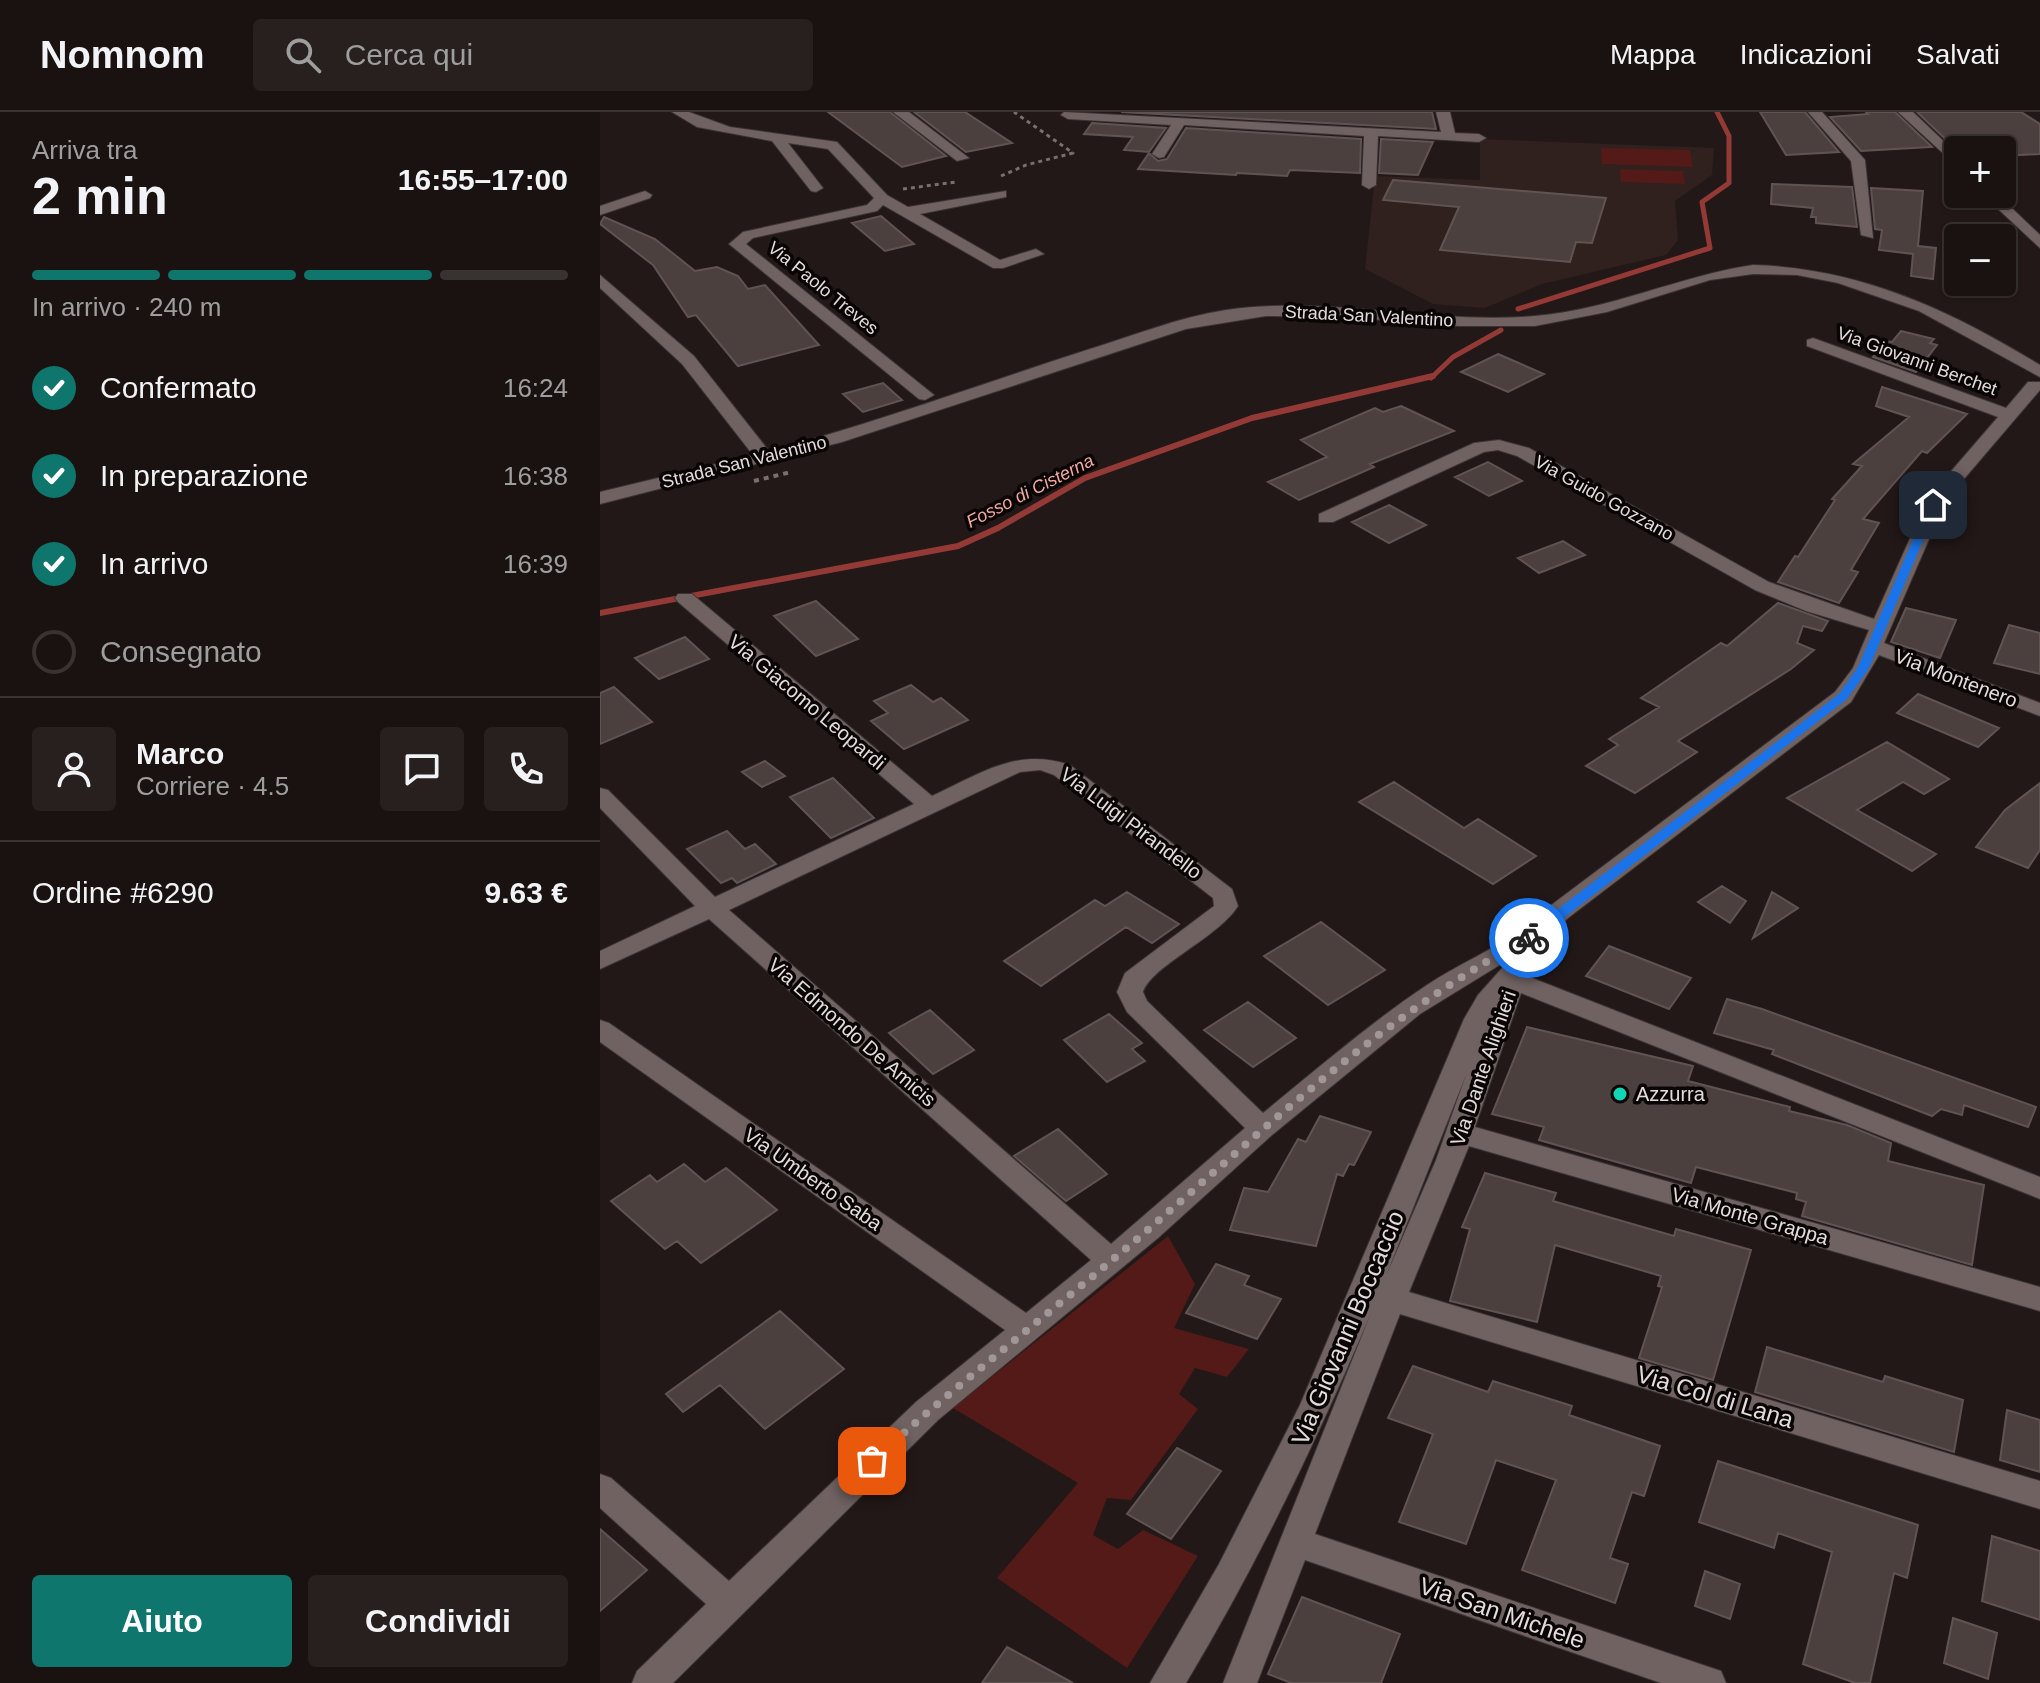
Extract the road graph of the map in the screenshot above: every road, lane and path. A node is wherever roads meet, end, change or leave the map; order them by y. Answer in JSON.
{"nodes":[{"id":1,"x":679,"y":112,"type":"edge"},
{"id":2,"x":900,"y":112,"type":"edge"},
{"id":3,"x":1014,"y":112,"type":"edge"},
{"id":4,"x":1265,"y":112,"type":"edge"},
{"id":5,"x":1387,"y":112,"type":"edge"},
{"id":6,"x":1443,"y":112,"type":"edge"},
{"id":7,"x":1815,"y":112,"type":"edge"},
{"id":8,"x":1905,"y":112,"type":"edge"},
{"id":9,"x":1068,"y":115,"type":"dead end"},
{"id":10,"x":1179,"y":122,"type":"junction"},
{"id":11,"x":1288,"y":129,"type":"junction"},
{"id":12,"x":1371,"y":134,"type":"junction"},
{"id":13,"x":1392,"y":135,"type":"junction"},
{"id":14,"x":1449,"y":137,"type":"junction"},
{"id":15,"x":1479,"y":138,"type":"dead end"},
{"id":16,"x":778,"y":139,"type":"junction"},
{"id":17,"x":1944,"y":150,"type":"edge"},
{"id":18,"x":1159,"y":154,"type":"dead end"},
{"id":19,"x":962,"y":158,"type":"dead end"},
{"id":20,"x":998,"y":177,"type":"dead end"},
{"id":21,"x":957,"y":182,"type":"dead end"},
{"id":22,"x":1369,"y":185,"type":"dead end"},
{"id":23,"x":816,"y":188,"type":"dead end"},
{"id":24,"x":1001,"y":194,"type":"dead end"},
{"id":25,"x":645,"y":195,"type":"dead end"},
{"id":26,"x":880,"y":195,"type":"junction"},
{"id":27,"x":2004,"y":208,"type":"edge"},
{"id":28,"x":600,"y":211,"type":"edge"},
{"id":29,"x":910,"y":211,"type":"junction"},
{"id":30,"x":1868,"y":235,"type":"dead end"},
{"id":31,"x":2040,"y":243,"type":"edge"},
{"id":32,"x":1036,"y":254,"type":"dead end"},
{"id":33,"x":600,"y":280,"type":"edge"},
{"id":34,"x":1813,"y":343,"type":"dead end"},
{"id":35,"x":2038,"y":380,"type":"edge"},
{"id":36,"x":925,"y":395,"type":"dead end"},
{"id":37,"x":2008,"y":415,"type":"junction"},
{"id":38,"x":763,"y":456,"type":"junction"},
{"id":39,"x":600,"y":498,"type":"edge"},
{"id":40,"x":1326,"y":518,"type":"dead end"},
{"id":41,"x":685,"y":598,"type":"dead end"},
{"id":42,"x":1876,"y":636,"type":"junction"},
{"id":43,"x":2040,"y":710,"type":"edge"},
{"id":44,"x":600,"y":795,"type":"edge"},
{"id":45,"x":929,"y":805,"type":"junction"},
{"id":46,"x":711,"y":908,"type":"junction"},
{"id":47,"x":1538,"y":933,"type":"junction"},
{"id":48,"x":600,"y":961,"type":"edge"},
{"id":49,"x":1515,"y":974,"type":"junction"},
{"id":50,"x":600,"y":1029,"type":"edge"},
{"id":51,"x":1262,"y":1128,"type":"junction"},
{"id":52,"x":1460,"y":1133,"type":"junction"},
{"id":53,"x":2040,"y":1188,"type":"edge"},
{"id":54,"x":1111,"y":1261,"type":"junction"},
{"id":55,"x":1391,"y":1299,"type":"junction"},
{"id":56,"x":2040,"y":1299,"type":"edge"},
{"id":57,"x":1027,"y":1329,"type":"junction"},
{"id":58,"x":600,"y":1488,"type":"edge"},
{"id":59,"x":2040,"y":1495,"type":"edge"},
{"id":60,"x":1296,"y":1542,"type":"junction"},
{"id":61,"x":729,"y":1603,"type":"junction"},
{"id":62,"x":649,"y":1683,"type":"edge"},
{"id":63,"x":1167,"y":1683,"type":"edge"},
{"id":64,"x":1240,"y":1683,"type":"edge"},
{"id":65,"x":1709,"y":1683,"type":"edge"}],
"edges":[{"from":1,"to":16,"type":"street"},
{"from":2,"to":19,"type":"street"},
{"from":3,"to":20,"type":"path"},
{"from":4,"to":11,"type":"street"},
{"from":5,"to":13,"type":"street"},
{"from":6,"to":14,"type":"street"},
{"from":7,"to":30,"type":"street"},
{"from":8,"to":17,"type":"street"},
{"from":9,"to":10,"type":"street"},
{"from":10,"to":11,"type":"street"},
{"from":10,"to":18,"type":"street"},
{"from":11,"to":12,"type":"street"},
{"from":12,"to":13,"type":"street"},
{"from":12,"to":22,"type":"street"},
{"from":13,"to":14,"type":"street"},
{"from":14,"to":15,"type":"street"},
{"from":16,"to":23,"type":"street"},
{"from":16,"to":26,"type":"street"},
{"from":21,"to":26,"type":"path"},
{"from":24,"to":29,"type":"street"},
{"from":25,"to":28,"type":"street"},
{"from":26,"to":29,"type":"street"},
{"from":26,"to":36,"type":"street","name":"Via Paolo Treves"},
{"from":27,"to":31,"type":"street"},
{"from":29,"to":32,"type":"street"},
{"from":33,"to":38,"type":"street"},
{"from":34,"to":37,"type":"street","name":"Via Giovanni Berchet"},
{"from":35,"to":37,"type":"street","name":"Via Dante Alighieri"},
{"from":35,"to":38,"type":"street","name":"Strada San Valentino"},
{"from":37,"to":42,"type":"street","name":"Via Dante Alighieri"},
{"from":38,"to":39,"type":"street","name":"Strada San Valentino"},
{"from":40,"to":42,"type":"street","name":"Via Guido Gozzano"},
{"from":41,"to":45,"type":"street","name":"Via Giacomo Leopardi"},
{"from":42,"to":43,"type":"street","name":"Via Montenero"},
{"from":42,"to":47,"type":"street","name":"Via Dante Alighieri"},
{"from":44,"to":46,"type":"street","name":"Via Edmondo De Amicis"},
{"from":45,"to":46,"type":"street","name":"Via Luigi Pirandello"},
{"from":45,"to":51,"type":"street","name":"Via Luigi Pirandello"},
{"from":46,"to":48,"type":"street","name":"Via Luigi Pirandello"},
{"from":46,"to":54,"type":"street","name":"Via Edmondo De Amicis"},
{"from":47,"to":49,"type":"street","name":"Via Dante Alighieri"},
{"from":47,"to":51,"type":"street"},
{"from":49,"to":52,"type":"street","name":"Via Dante Alighieri"},
{"from":49,"to":53,"type":"street"},
{"from":49,"to":63,"type":"street","name":"Via Giovanni Boccaccio"},
{"from":50,"to":57,"type":"street","name":"Via Umberto Saba"},
{"from":51,"to":54,"type":"street"},
{"from":52,"to":55,"type":"street","name":"Via Dante Alighieri"},
{"from":52,"to":56,"type":"street","name":"Via Monte Grappa"},
{"from":54,"to":57,"type":"street"},
{"from":55,"to":59,"type":"street","name":"Via Col di Lana"},
{"from":55,"to":60,"type":"street","name":"Via Dante Alighieri"},
{"from":57,"to":61,"type":"street"},
{"from":58,"to":61,"type":"street"},
{"from":60,"to":64,"type":"street","name":"Via Dante Alighieri"},
{"from":60,"to":65,"type":"street","name":"Via San Michele"},
{"from":61,"to":62,"type":"street"}]}
